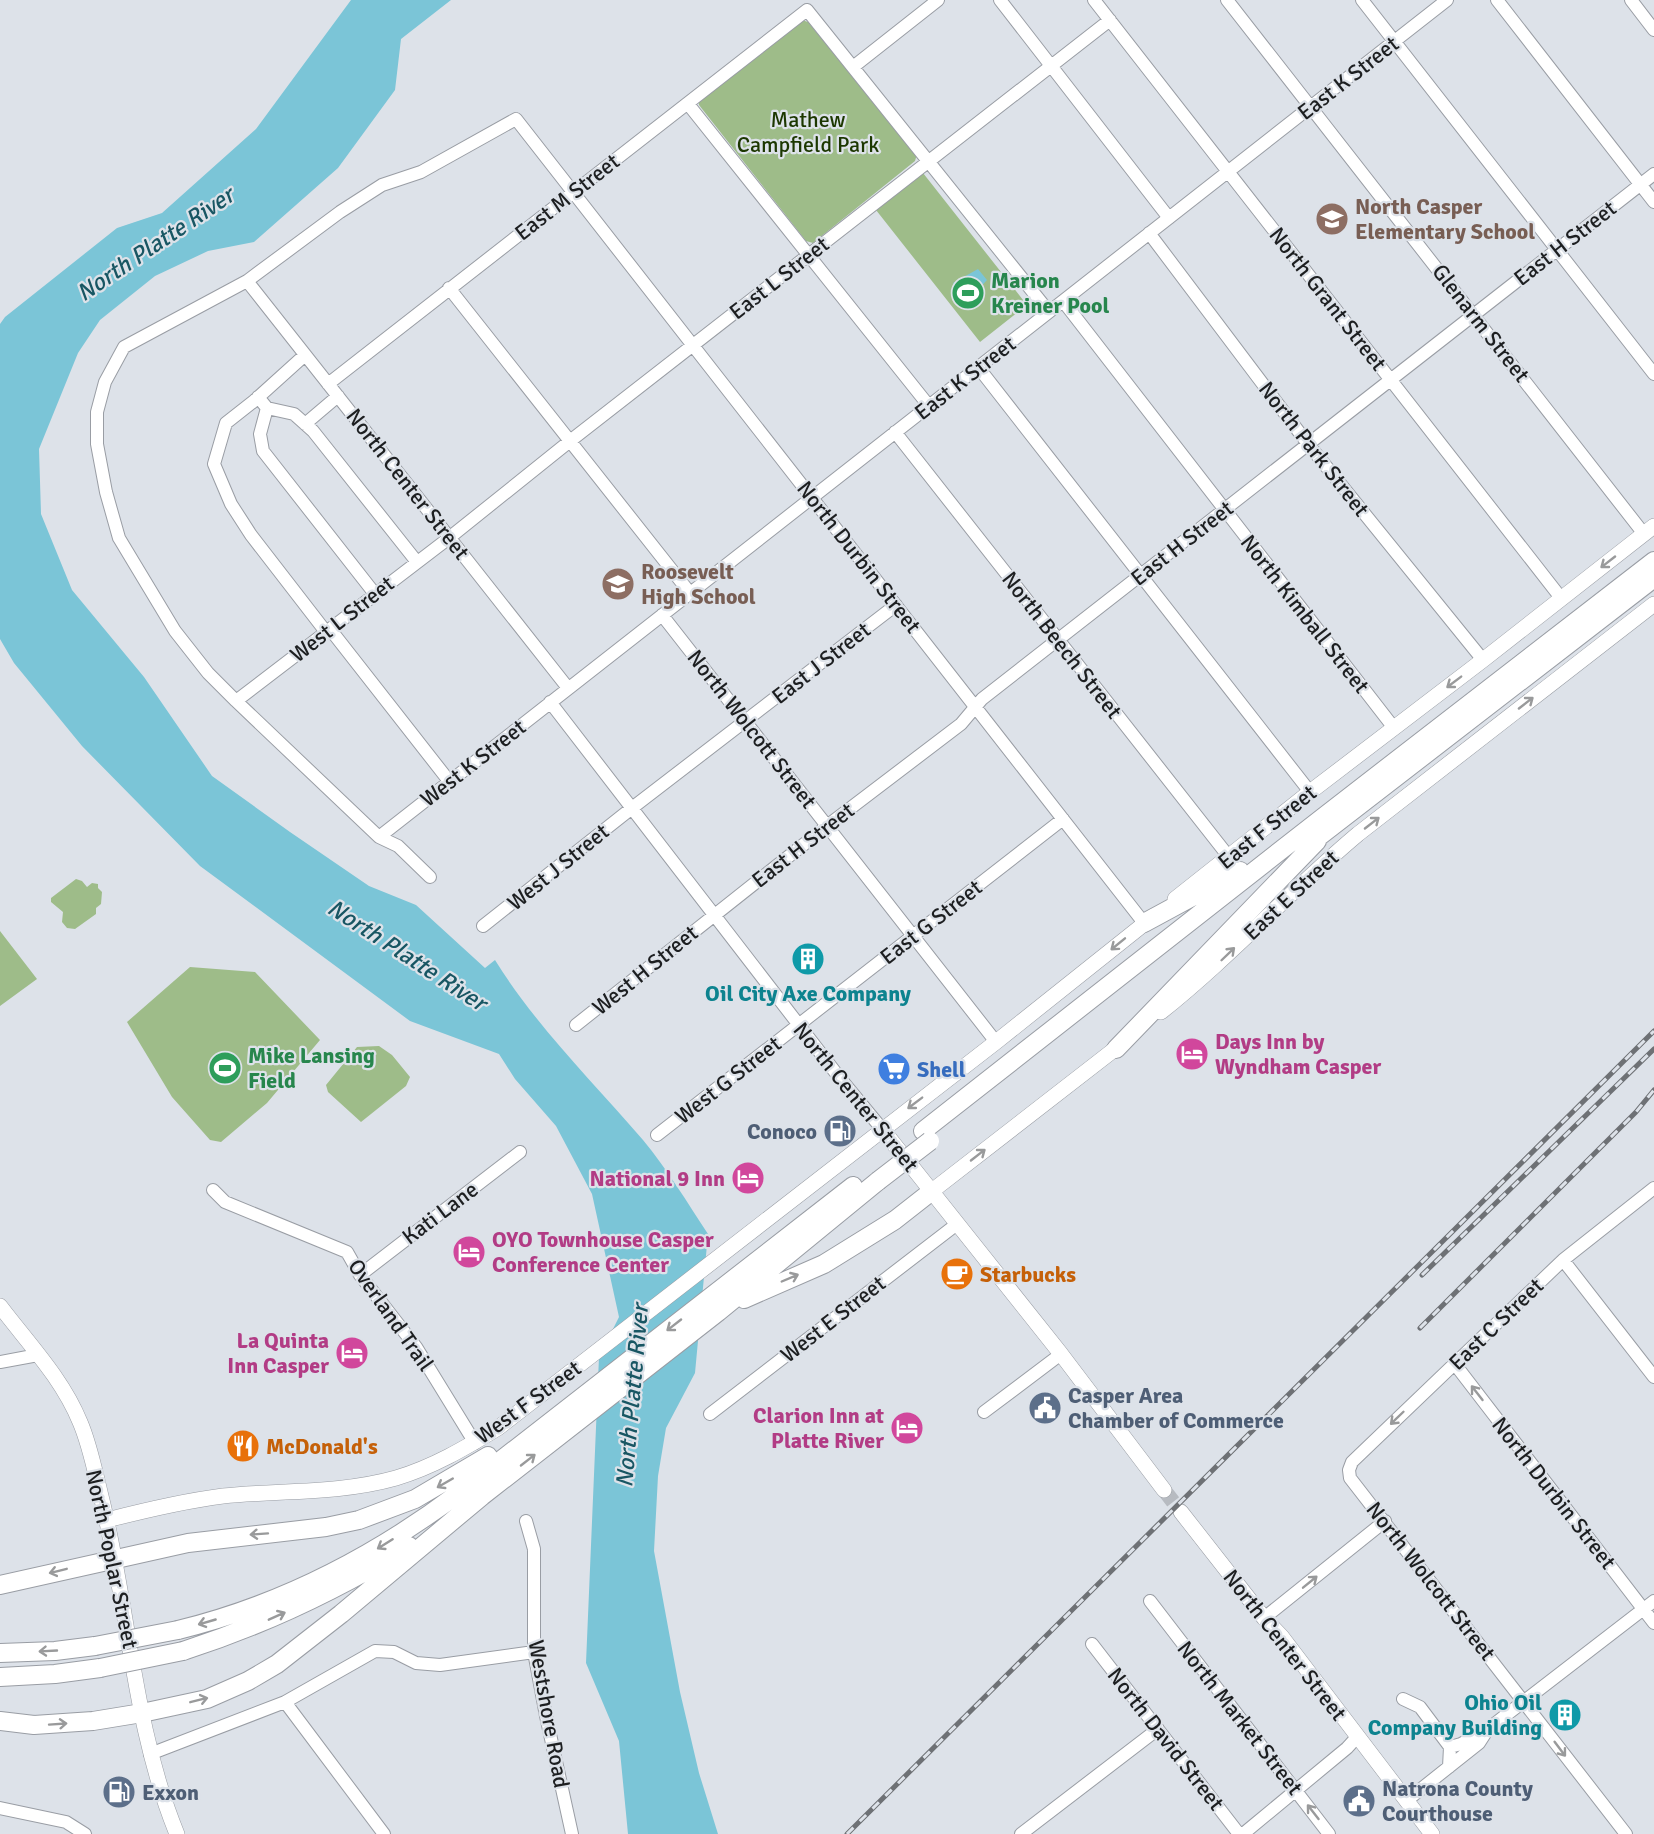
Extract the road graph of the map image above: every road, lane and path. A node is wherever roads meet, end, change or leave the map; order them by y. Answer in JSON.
{"nodes":[{"id":1,"x":938,"y":0,"type":"edge"},
{"id":2,"x":1000,"y":0,"type":"edge"},
{"id":3,"x":1094,"y":0,"type":"edge"},
{"id":4,"x":1227,"y":0,"type":"edge"},
{"id":5,"x":1362,"y":0,"type":"edge"},
{"id":6,"x":1447,"y":0,"type":"edge"},
{"id":7,"x":1497,"y":0,"type":"edge"},
{"id":8,"x":1631,"y":0,"type":"edge"},
{"id":9,"x":1110,"y":20,"type":"junction"},
{"id":10,"x":1654,"y":30,"type":"edge"},
{"id":11,"x":1395,"y":41,"type":"junction"},
{"id":12,"x":853,"y":67,"type":"junction"},
{"id":13,"x":1051,"y":67,"type":"junction"},
{"id":14,"x":688,"y":104,"type":"junction"},
{"id":15,"x":1311,"y":107,"type":"junction"},
{"id":16,"x":929,"y":162,"type":"junction"},
{"id":17,"x":1228,"y":172,"type":"junction"},
{"id":18,"x":1654,"y":174,"type":"edge"},
{"id":19,"x":1640,"y":185,"type":"junction"},
{"id":20,"x":574,"y":191,"type":"junction"},
{"id":21,"x":1654,"y":202,"type":"edge"},
{"id":22,"x":1169,"y":218,"type":"junction"},
{"id":23,"x":1149,"y":233,"type":"junction"},
{"id":24,"x":1558,"y":249,"type":"junction"},
{"id":25,"x":809,"y":255,"type":"junction"},
{"id":26,"x":247,"y":280,"type":"junction"},
{"id":27,"x":450,"y":288,"type":"junction"},
{"id":28,"x":1064,"y":301,"type":"junction"},
{"id":29,"x":1049,"y":312,"type":"junction"},
{"id":30,"x":1474,"y":314,"type":"junction"},
{"id":31,"x":693,"y":344,"type":"junction"},
{"id":32,"x":306,"y":355,"type":"junction"},
{"id":33,"x":978,"y":368,"type":"junction"},
{"id":34,"x":1654,"y":374,"type":"edge"},
{"id":35,"x":1391,"y":380,"type":"junction"},
{"id":36,"x":328,"y":384,"type":"junction"},
{"id":37,"x":338,"y":396,"type":"junction"},
{"id":38,"x":258,"y":397,"type":"junction"},
{"id":39,"x":929,"y":406,"type":"junction"},
{"id":40,"x":267,"y":408,"type":"junction"},
{"id":41,"x":305,"y":424,"type":"junction"},
{"id":42,"x":896,"y":432,"type":"junction"},
{"id":43,"x":570,"y":441,"type":"junction"},
{"id":44,"x":1308,"y":444,"type":"junction"},
{"id":45,"x":812,"y":497,"type":"junction"},
{"id":46,"x":1224,"y":510,"type":"junction"},
{"id":47,"x":1649,"y":530,"type":"edge"},
{"id":48,"x":449,"y":538,"type":"junction"},
{"id":49,"x":1654,"y":553,"type":"edge"},
{"id":50,"x":1654,"y":561,"type":"edge"},
{"id":51,"x":417,"y":562,"type":"junction"},
{"id":52,"x":1141,"y":574,"type":"junction"},
{"id":53,"x":1654,"y":578,"type":"edge"},
{"id":54,"x":1654,"y":585,"type":"edge"},
{"id":55,"x":690,"y":593,"type":"junction"},
{"id":56,"x":375,"y":594,"type":"junction"},
{"id":57,"x":1561,"y":598,"type":"junction"},
{"id":58,"x":1654,"y":604,"type":"edge"},
{"id":59,"x":896,"y":605,"type":"junction"},
{"id":60,"x":662,"y":615,"type":"junction"},
{"id":61,"x":1592,"y":617,"type":"junction"},
{"id":62,"x":328,"y":631,"type":"junction"},
{"id":63,"x":1058,"y":640,"type":"junction"},
{"id":64,"x":1483,"y":660,"type":"junction"},
{"id":65,"x":568,"y":688,"type":"junction"},
{"id":66,"x":236,"y":701,"type":"junction"},
{"id":67,"x":550,"y":702,"type":"junction"},
{"id":68,"x":975,"y":707,"type":"junction"},
{"id":69,"x":745,"y":721,"type":"junction"},
{"id":70,"x":1394,"y":728,"type":"junction"},
{"id":71,"x":449,"y":782,"type":"junction"},
{"id":72,"x":1310,"y":792,"type":"junction"},
{"id":73,"x":632,"y":808,"type":"junction"},
{"id":74,"x":1063,"y":819,"type":"junction"},
{"id":75,"x":1326,"y":823,"type":"junction"},
{"id":76,"x":827,"y":826,"type":"junction"},
{"id":77,"x":379,"y":837,"type":"junction"},
{"id":78,"x":1229,"y":857,"type":"junction"},
{"id":79,"x":430,"y":877,"type":"dead end"},
{"id":80,"x":714,"y":915,"type":"junction"},
{"id":81,"x":1144,"y":923,"type":"junction"},
{"id":82,"x":483,"y":926,"type":"dead end"},
{"id":83,"x":914,"y":936,"type":"junction"},
{"id":84,"x":576,"y":1025,"type":"dead end"},
{"id":85,"x":799,"y":1026,"type":"junction"},
{"id":86,"x":996,"y":1042,"type":"junction"},
{"id":87,"x":1116,"y":1049,"type":"junction"},
{"id":88,"x":882,"y":1129,"type":"junction"},
{"id":89,"x":657,"y":1135,"type":"dead end"},
{"id":90,"x":520,"y":1152,"type":"dead end"},
{"id":91,"x":874,"y":1176,"type":"junction"},
{"id":92,"x":1654,"y":1188,"type":"edge"},
{"id":93,"x":213,"y":1190,"type":"dead end"},
{"id":94,"x":932,"y":1191,"type":"junction"},
{"id":95,"x":957,"y":1224,"type":"junction"},
{"id":96,"x":1563,"y":1260,"type":"junction"},
{"id":97,"x":360,"y":1275,"type":"junction"},
{"id":98,"x":0,"y":1306,"type":"edge"},
{"id":99,"x":718,"y":1312,"type":"junction"},
{"id":100,"x":1061,"y":1354,"type":"junction"},
{"id":101,"x":38,"y":1355,"type":"junction"},
{"id":102,"x":0,"y":1362,"type":"edge"},
{"id":103,"x":1454,"y":1364,"type":"junction"},
{"id":104,"x":1654,"y":1377,"type":"edge"},
{"id":105,"x":566,"y":1408,"type":"junction"},
{"id":106,"x":984,"y":1412,"type":"dead end"},
{"id":107,"x":710,"y":1414,"type":"dead end"},
{"id":108,"x":474,"y":1443,"type":"junction"},
{"id":109,"x":1348,"y":1470,"type":"joint"},
{"id":110,"x":1164,"y":1490,"type":"tunnel mouth"},
{"id":111,"x":482,"y":1496,"type":"junction"},
{"id":112,"x":1181,"y":1512,"type":"tunnel mouth"},
{"id":113,"x":107,"y":1520,"type":"junction"},
{"id":114,"x":526,"y":1521,"type":"dead end"},
{"id":115,"x":1385,"y":1521,"type":"junction"},
{"id":116,"x":115,"y":1558,"type":"junction"},
{"id":117,"x":0,"y":1585,"type":"edge"},
{"id":118,"x":1150,"y":1601,"type":"dead end"},
{"id":119,"x":1654,"y":1601,"type":"edge"},
{"id":120,"x":1643,"y":1609,"type":"junction"},
{"id":121,"x":1264,"y":1618,"type":"junction"},
{"id":122,"x":1654,"y":1623,"type":"edge"},
{"id":123,"x":1092,"y":1644,"type":"dead end"},
{"id":124,"x":534,"y":1652,"type":"junction"},
{"id":125,"x":0,"y":1653,"type":"edge"},
{"id":126,"x":0,"y":1677,"type":"edge"},
{"id":127,"x":1403,"y":1699,"type":"dead end"},
{"id":128,"x":285,"y":1702,"type":"junction"},
{"id":129,"x":1525,"y":1702,"type":"junction"},
{"id":130,"x":142,"y":1713,"type":"junction"},
{"id":131,"x":0,"y":1721,"type":"edge"},
{"id":132,"x":1158,"y":1729,"type":"junction"},
{"id":133,"x":1488,"y":1729,"type":"junction"},
{"id":134,"x":1357,"y":1737,"type":"junction"},
{"id":135,"x":1450,"y":1747,"type":"junction"},
{"id":136,"x":150,"y":1754,"type":"junction"},
{"id":137,"x":1449,"y":1767,"type":"junction"},
{"id":138,"x":1296,"y":1791,"type":"junction"},
{"id":139,"x":1406,"y":1801,"type":"junction"},
{"id":140,"x":0,"y":1808,"type":"edge"},
{"id":141,"x":174,"y":1833,"type":"edge"},
{"id":142,"x":86,"y":1834,"type":"edge"},
{"id":143,"x":384,"y":1834,"type":"edge"},
{"id":144,"x":572,"y":1834,"type":"edge"},
{"id":145,"x":1021,"y":1834,"type":"edge"},
{"id":146,"x":1241,"y":1834,"type":"edge"},
{"id":147,"x":1329,"y":1834,"type":"edge"},
{"id":148,"x":1432,"y":1834,"type":"edge"},
{"id":149,"x":1626,"y":1834,"type":"edge"}],
"edges":[{"from":1,"to":12,"type":"street"},
{"from":2,"to":13,"type":"street"},
{"from":3,"to":9,"type":"street","name":"North Grant Street"},
{"from":4,"to":15,"type":"street","name":"Glenarm Street"},
{"from":5,"to":11,"type":"street"},
{"from":6,"to":11,"type":"street","name":"East K Street"},
{"from":7,"to":19,"type":"street"},
{"from":8,"to":10,"type":"street"},
{"from":9,"to":13,"type":"street","name":"East L Street"},
{"from":9,"to":17,"type":"street","name":"North Grant Street"},
{"from":11,"to":15,"type":"street","name":"East K Street"},
{"from":11,"to":24,"type":"street"},
{"from":12,"to":14,"type":"street","name":"East M Street"},
{"from":12,"to":16,"type":"street"},
{"from":13,"to":16,"type":"street","name":"East L Street"},
{"from":13,"to":22,"type":"street"},
{"from":14,"to":20,"type":"street","name":"East M Street"},
{"from":14,"to":25,"type":"street"},
{"from":15,"to":17,"type":"street","name":"East K Street"},
{"from":15,"to":30,"type":"street","name":"Glenarm Street"},
{"from":16,"to":25,"type":"street","name":"East L Street"},
{"from":16,"to":29,"type":"street"},
{"from":17,"to":22,"type":"street","name":"East K Street"},
{"from":17,"to":35,"type":"street","name":"North Grant Street"},
{"from":18,"to":19,"type":"street","name":"East H Street"},
{"from":19,"to":21,"type":"street"},
{"from":19,"to":24,"type":"street","name":"East H Street"},
{"from":20,"to":26,"type":"street","name":"North Durbin Street"},
{"from":20,"to":27,"type":"street","name":"East M Street"},
{"from":20,"to":31,"type":"street","name":"North Durbin Street"},
{"from":22,"to":23,"type":"street","name":"East K Street"},
{"from":23,"to":28,"type":"street","name":"East K Street"},
{"from":23,"to":44,"type":"street","name":"North Park Street"},
{"from":24,"to":30,"type":"street","name":"East H Street"},
{"from":24,"to":34,"type":"street"},
{"from":25,"to":31,"type":"street","name":"East L Street"},
{"from":25,"to":39,"type":"street"},
{"from":26,"to":32,"type":"street","name":"North Center Street"},
{"from":26,"to":66,"type":"street"},
{"from":27,"to":36,"type":"street","name":"East M Street"},
{"from":27,"to":43,"type":"street"},
{"from":28,"to":29,"type":"street","name":"East K Street"},
{"from":28,"to":46,"type":"street","name":"North Kimball Street"},
{"from":29,"to":33,"type":"street","name":"East K Street"},
{"from":30,"to":35,"type":"street","name":"East H Street"},
{"from":30,"to":47,"type":"street","name":"Glenarm Street"},
{"from":31,"to":43,"type":"street","name":"East L Street"},
{"from":31,"to":45,"type":"street","name":"North Durbin Street"},
{"from":32,"to":36,"type":"street","name":"North Center Street"},
{"from":32,"to":38,"type":"street"},
{"from":33,"to":39,"type":"street","name":"East K Street"},
{"from":33,"to":52,"type":"street"},
{"from":35,"to":44,"type":"street","name":"East H Street"},
{"from":35,"to":57,"type":"street","name":"North Grant Street"},
{"from":36,"to":37,"type":"street","name":"North Center Street"},
{"from":37,"to":41,"type":"street"},
{"from":37,"to":48,"type":"street","name":"North Center Street"},
{"from":38,"to":40,"type":"street"},
{"from":38,"to":62,"type":"street"},
{"from":39,"to":42,"type":"street","name":"East K Street"},
{"from":40,"to":41,"type":"street"},
{"from":40,"to":56,"type":"street"},
{"from":41,"to":51,"type":"street"},
{"from":42,"to":45,"type":"street","name":"East K Street"},
{"from":42,"to":63,"type":"street","name":"North Beech Street"},
{"from":43,"to":48,"type":"street","name":"East L Street"},
{"from":43,"to":55,"type":"street"},
{"from":44,"to":46,"type":"street","name":"East H Street"},
{"from":44,"to":64,"type":"street","name":"North Park Street"},
{"from":45,"to":55,"type":"street","name":"East K Street"},
{"from":45,"to":59,"type":"street","name":"North Durbin Street"},
{"from":46,"to":52,"type":"street","name":"East H Street"},
{"from":46,"to":70,"type":"street","name":"North Kimball Street"},
{"from":47,"to":57,"type":"main road","name":"East F Street","one_way":true},
{"from":48,"to":51,"type":"street","name":"West L Street"},
{"from":48,"to":65,"type":"street","name":"North Center Street"},
{"from":49,"to":61,"type":"highway"},
{"from":50,"to":61,"type":"highway"},
{"from":51,"to":56,"type":"street","name":"West L Street"},
{"from":52,"to":63,"type":"street","name":"East H Street"},
{"from":52,"to":72,"type":"street"},
{"from":53,"to":61,"type":"highway"},
{"from":54,"to":61,"type":"highway"},
{"from":55,"to":60,"type":"street","name":"East K Street"},
{"from":56,"to":62,"type":"street","name":"West L Street"},
{"from":57,"to":64,"type":"main road","name":"East F Street"},
{"from":87,"to":58,"type":"main road","name":"East E Street","one_way":true},
{"from":59,"to":68,"type":"street","name":"North Durbin Street"},
{"from":59,"to":69,"type":"street","name":"East J Street"},
{"from":60,"to":65,"type":"street","name":"East K Street"},
{"from":60,"to":69,"type":"street","name":"North Wolcott Street"},
{"from":61,"to":75,"type":"highway"},
{"from":62,"to":66,"type":"street","name":"West L Street"},
{"from":62,"to":71,"type":"street"},
{"from":63,"to":68,"type":"street","name":"East H Street"},
{"from":63,"to":78,"type":"street","name":"North Beech Street"},
{"from":64,"to":70,"type":"main road","name":"East F Street","one_way":true},
{"from":65,"to":67,"type":"street","name":"West K Street"},
{"from":66,"to":77,"type":"street"},
{"from":67,"to":71,"type":"street","name":"West K Street"},
{"from":67,"to":73,"type":"street","name":"North Center Street"},
{"from":68,"to":74,"type":"street","name":"North Durbin Street"},
{"from":68,"to":76,"type":"street","name":"East H Street"},
{"from":69,"to":73,"type":"street","name":"East J Street"},
{"from":69,"to":76,"type":"street","name":"North Wolcott Street"},
{"from":70,"to":72,"type":"main road","name":"East F Street"},
{"from":71,"to":77,"type":"street","name":"West K Street"},
{"from":72,"to":78,"type":"main road","name":"East F Street"},
{"from":73,"to":80,"type":"street","name":"North Center Street"},
{"from":73,"to":82,"type":"street","name":"West J Street"},
{"from":74,"to":81,"type":"street","name":"North Durbin Street"},
{"from":74,"to":83,"type":"street","name":"East G Street"},
{"from":75,"to":81,"type":"highway"},
{"from":75,"to":87,"type":"highway"},
{"from":75,"to":91,"type":"highway","bridge":true},
{"from":76,"to":80,"type":"street","name":"East H Street"},
{"from":76,"to":83,"type":"street","name":"North Wolcott Street"},
{"from":77,"to":79,"type":"street"},
{"from":78,"to":81,"type":"main road","name":"East F Street"},
{"from":80,"to":84,"type":"street","name":"West H Street"},
{"from":80,"to":85,"type":"street","name":"North Center Street"},
{"from":81,"to":86,"type":"main road","name":"East F Street","one_way":true},
{"from":83,"to":85,"type":"street","name":"East G Street"},
{"from":83,"to":86,"type":"street","name":"North Wolcott Street"},
{"from":85,"to":88,"type":"street","name":"North Center Street"},
{"from":85,"to":89,"type":"street","name":"West G Street"},
{"from":86,"to":88,"type":"main road","name":"East F Street","one_way":true},
{"from":94,"to":87,"type":"main road","name":"East E Street","one_way":true},
{"from":88,"to":94,"type":"main road","name":"North Center Street"},
{"from":88,"to":108,"type":"main road","name":"West F Street"},
{"from":90,"to":97,"type":"street","name":"Kati Lane"},
{"from":91,"to":99,"type":"highway"},
{"from":91,"to":105,"type":"highway","one_way":true},
{"from":92,"to":96,"type":"street","name":"East C Street"},
{"from":93,"to":97,"type":"street","name":"Overland Trail"},
{"from":94,"to":95,"type":"main road","name":"North Center Street"},
{"from":99,"to":94,"type":"highway","one_way":true},
{"from":95,"to":100,"type":"main road","name":"North Center Street"},
{"from":95,"to":107,"type":"street","name":"West E Street"},
{"from":96,"to":103,"type":"street","name":"East C Street"},
{"from":96,"to":104,"type":"street"},
{"from":97,"to":108,"type":"street","name":"Overland Trail"},
{"from":98,"to":101,"type":"main road","name":"North Poplar Street"},
{"from":111,"to":99,"type":"highway","one_way":true},
{"from":100,"to":106,"type":"street"},
{"from":100,"to":110,"type":"main road","name":"North Center Street"},
{"from":101,"to":102,"type":"street"},
{"from":101,"to":113,"type":"main road","name":"North Poplar Street"},
{"from":103,"to":109,"type":"street","name":"East C Street","one_way":true},
{"from":120,"to":103,"type":"street","name":"North Durbin Street","one_way":true},
{"from":105,"to":116,"type":"highway","one_way":true},
{"from":105,"to":125,"type":"highway","one_way":true,"bridge":true},
{"from":108,"to":113,"type":"main road","name":"West F Street"},
{"from":109,"to":115,"type":"street","name":"North Wolcott Street"},
{"from":126,"to":111,"type":"highway","one_way":true,"bridge":true},
{"from":130,"to":111,"type":"highway","one_way":true},
{"from":112,"to":121,"type":"main road","name":"North Center Street"},
{"from":113,"to":116,"type":"main road","name":"North Poplar Street"},
{"from":114,"to":124,"type":"street","name":"Westshore Road"},
{"from":121,"to":115,"type":"street","one_way":true},
{"from":115,"to":129,"type":"street","name":"North Wolcott Street"},
{"from":116,"to":117,"type":"highway","one_way":true},
{"from":116,"to":130,"type":"main road","name":"North Poplar Street"},
{"from":118,"to":138,"type":"street","name":"North Market Street"},
{"from":119,"to":120,"type":"street"},
{"from":120,"to":122,"type":"street","name":"North Durbin Street"},
{"from":120,"to":129,"type":"street"},
{"from":121,"to":134,"type":"main road","name":"North Center Street"},
{"from":123,"to":132,"type":"street","name":"North David Street"},
{"from":124,"to":128,"type":"street"},
{"from":124,"to":144,"type":"street","name":"Westshore Road"},
{"from":127,"to":135,"type":"street"},
{"from":128,"to":136,"type":"street"},
{"from":128,"to":143,"type":"street"},
{"from":129,"to":133,"type":"street"},
{"from":129,"to":149,"type":"street","name":"North Wolcott Street","one_way":true},
{"from":131,"to":130,"type":"highway","one_way":true},
{"from":130,"to":136,"type":"main road","name":"North Poplar Street"},
{"from":132,"to":145,"type":"street"},
{"from":132,"to":146,"type":"street","name":"North David Street"},
{"from":133,"to":135,"type":"street"},
{"from":133,"to":137,"type":"street"},
{"from":134,"to":138,"type":"street"},
{"from":134,"to":139,"type":"main road","name":"North Center Street"},
{"from":135,"to":137,"type":"street"},
{"from":136,"to":141,"type":"main road","name":"North Poplar Street"},
{"from":137,"to":139,"type":"street"},
{"from":138,"to":146,"type":"street"},
{"from":147,"to":138,"type":"street","name":"North Market Street","one_way":true},
{"from":139,"to":148,"type":"main road","name":"North Center Street"},
{"from":140,"to":142,"type":"street"}]}
